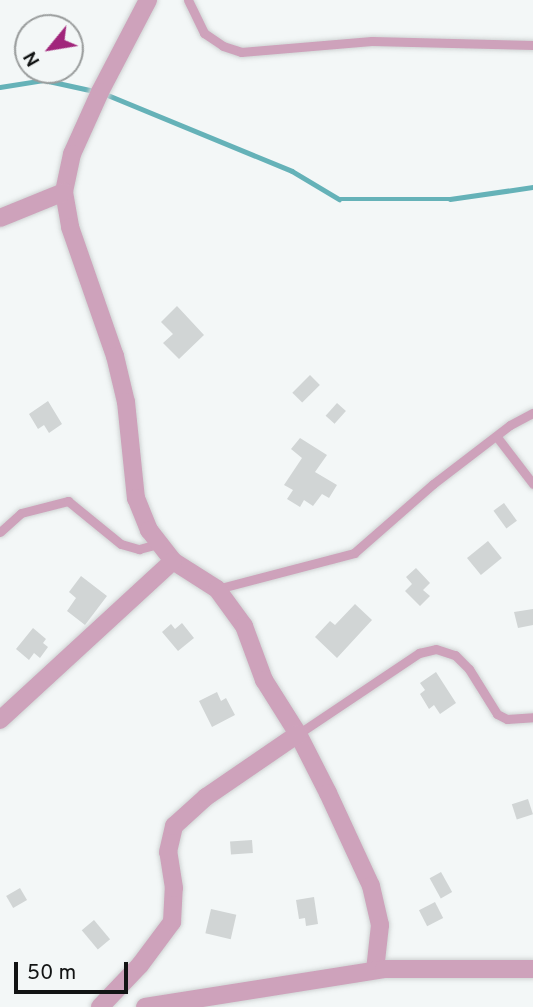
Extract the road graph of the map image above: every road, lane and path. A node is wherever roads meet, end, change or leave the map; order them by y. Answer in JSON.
{"nodes":[{"id":1,"x":148,"y":0,"type":"edge"},
{"id":2,"x":188,"y":0,"type":"edge"},
{"id":3,"x":533,"y":45,"type":"edge"},
{"id":4,"x":64,"y":192,"type":"junction"},
{"id":5,"x":0,"y":218,"type":"edge"},
{"id":6,"x":533,"y":413,"type":"edge"},
{"id":7,"x":497,"y":437,"type":"junction"},
{"id":8,"x":533,"y":484,"type":"edge"},
{"id":9,"x":0,"y":533,"type":"edge"},
{"id":10,"x":158,"y":544,"type":"junction"},
{"id":11,"x":173,"y":561,"type":"junction"},
{"id":12,"x":217,"y":589,"type":"junction"},
{"id":13,"x":533,"y":717,"type":"edge"},
{"id":14,"x":0,"y":720,"type":"edge"},
{"id":15,"x":298,"y":734,"type":"junction"},
{"id":16,"x":533,"y":969,"type":"edge"},
{"id":17,"x":374,"y":970,"type":"junction"},
{"id":18,"x":100,"y":1007,"type":"edge"},
{"id":19,"x":145,"y":1007,"type":"edge"}],
"edges":[{"from":1,"to":4,"type":"street"},
{"from":2,"to":3,"type":"lane"},
{"from":4,"to":5,"type":"street"},
{"from":4,"to":10,"type":"street"},
{"from":6,"to":7,"type":"lane"},
{"from":7,"to":8,"type":"lane"},
{"from":7,"to":12,"type":"lane"},
{"from":9,"to":10,"type":"lane"},
{"from":10,"to":11,"type":"street"},
{"from":11,"to":12,"type":"street"},
{"from":11,"to":14,"type":"street"},
{"from":12,"to":15,"type":"street"},
{"from":13,"to":15,"type":"lane"},
{"from":15,"to":17,"type":"street"},
{"from":15,"to":18,"type":"street"},
{"from":16,"to":17,"type":"street"},
{"from":17,"to":19,"type":"street"}]}
